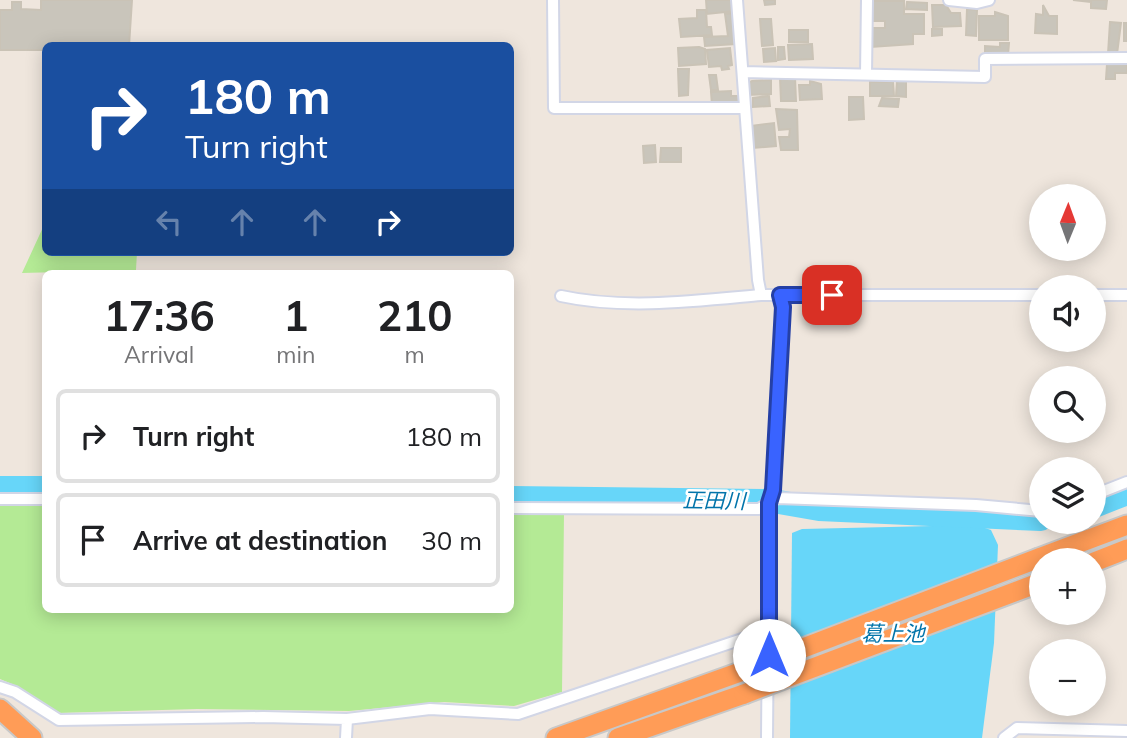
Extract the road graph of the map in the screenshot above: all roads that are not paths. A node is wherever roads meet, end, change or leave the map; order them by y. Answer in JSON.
{"nodes":[{"id":1,"x":553,"y":0,"type":"edge"},
{"id":2,"x":737,"y":0,"type":"edge"},
{"id":3,"x":867,"y":0,"type":"edge"},
{"id":4,"x":949,"y":0,"type":"edge"},
{"id":5,"x":989,"y":0,"type":"edge"},
{"id":6,"x":1127,"y":58,"type":"edge"},
{"id":7,"x":743,"y":72,"type":"junction"},
{"id":8,"x":866,"y":75,"type":"junction"},
{"id":9,"x":744,"y":108,"type":"junction"},
{"id":10,"x":761,"y":295,"type":"junction"},
{"id":11,"x":780,"y":295,"type":"junction"},
{"id":12,"x":1029,"y":295,"type":"edge"},
{"id":13,"x":1106,"y":295,"type":"edge"},
{"id":14,"x":1127,"y":295,"type":"edge"},
{"id":15,"x":561,"y":296,"type":"dead end"},
{"id":16,"x":1127,"y":482,"type":"edge"},
{"id":17,"x":1106,"y":490,"type":"edge"},
{"id":18,"x":0,"y":499,"type":"edge"},
{"id":19,"x":42,"y":499,"type":"edge"},
{"id":20,"x":769,"y":503,"type":"junction"},
{"id":21,"x":514,"y":508,"type":"edge"},
{"id":22,"x":1029,"y":510,"type":"edge"},
{"id":23,"x":1127,"y":525,"type":"edge"},
{"id":24,"x":1127,"y":549,"type":"edge"},
{"id":25,"x":1106,"y":557,"type":"edge"},
{"id":26,"x":1029,"y":587,"type":"edge"},
{"id":27,"x":769,"y":630,"type":"junction"},
{"id":28,"x":0,"y":687,"type":"edge"},
{"id":29,"x":0,"y":709,"type":"edge"},
{"id":30,"x":348,"y":719,"type":"junction"},
{"id":31,"x":1127,"y":731,"type":"edge"},
{"id":32,"x":33,"y":738,"type":"edge"},
{"id":33,"x":346,"y":738,"type":"edge"},
{"id":34,"x":556,"y":738,"type":"edge"},
{"id":35,"x":618,"y":738,"type":"edge"},
{"id":36,"x":767,"y":738,"type":"edge"},
{"id":37,"x":1004,"y":738,"type":"edge"}],
"edges":[{"from":1,"to":9,"type":"street"},
{"from":2,"to":7,"type":"street"},
{"from":3,"to":8,"type":"street"},
{"from":4,"to":5,"type":"street"},
{"from":6,"to":8,"type":"street"},
{"from":7,"to":8,"type":"street"},
{"from":7,"to":9,"type":"street"},
{"from":9,"to":10,"type":"street"},
{"from":10,"to":11,"type":"street"},
{"from":10,"to":15,"type":"street"},
{"from":11,"to":12,"type":"street"},
{"from":11,"to":20,"type":"street"},
{"from":13,"to":14,"type":"street"},
{"from":16,"to":17,"type":"street"},
{"from":18,"to":19,"type":"street"},
{"from":20,"to":21,"type":"street"},
{"from":20,"to":22,"type":"street"},
{"from":20,"to":27,"type":"street"},
{"from":23,"to":34,"type":"highway","bridge":true},
{"from":24,"to":25,"type":"highway"},
{"from":26,"to":35,"type":"highway","bridge":true},
{"from":27,"to":30,"type":"street"},
{"from":27,"to":36,"type":"street"},
{"from":28,"to":30,"type":"street"},
{"from":29,"to":32,"type":"highway"},
{"from":30,"to":33,"type":"street"},
{"from":31,"to":37,"type":"street"}]}
